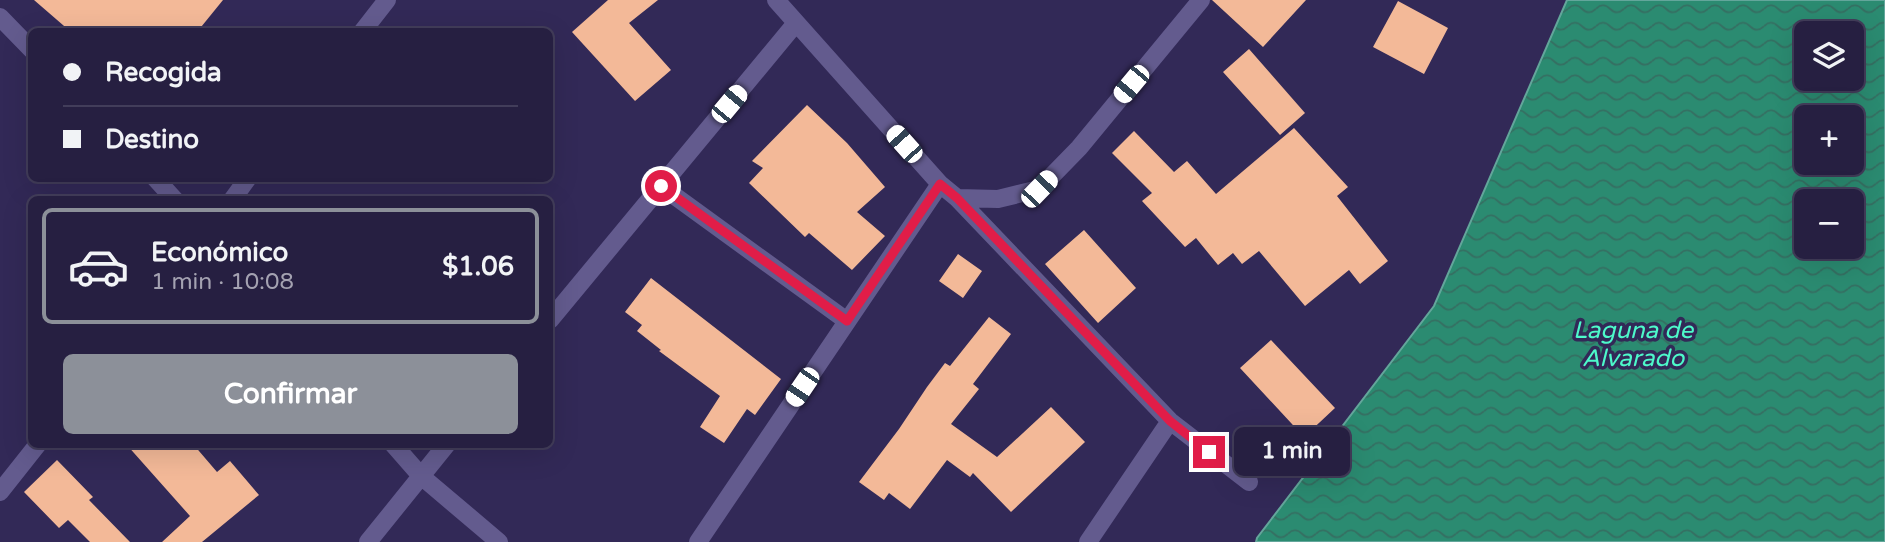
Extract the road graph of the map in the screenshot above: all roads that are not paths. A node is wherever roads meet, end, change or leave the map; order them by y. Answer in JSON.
{"nodes":[{"id":1,"x":387,"y":0,"type":"edge"},
{"id":2,"x":776,"y":0,"type":"edge"},
{"id":3,"x":1201,"y":0,"type":"edge"},
{"id":4,"x":0,"y":17,"type":"edge"},
{"id":5,"x":796,"y":23,"type":"junction"},
{"id":6,"x":365,"y":28,"type":"edge"},
{"id":7,"x":28,"y":46,"type":"edge"},
{"id":8,"x":159,"y":182,"type":"edge"},
{"id":9,"x":940,"y":184,"type":"junction"},
{"id":10,"x":661,"y":186,"type":"junction"},
{"id":11,"x":171,"y":196,"type":"edge"},
{"id":12,"x":957,"y":198,"type":"junction"},
{"id":13,"x":553,"y":316,"type":"edge"},
{"id":14,"x":847,"y":321,"type":"junction"},
{"id":15,"x":1170,"y":421,"type":"junction"},
{"id":16,"x":35,"y":448,"type":"edge"},
{"id":17,"x":396,"y":448,"type":"edge"},
{"id":18,"x":444,"y":448,"type":"edge"},
{"id":19,"x":421,"y":476,"type":"junction"},
{"id":20,"x":1249,"y":482,"type":"dead end"},
{"id":21,"x":0,"y":492,"type":"edge"},
{"id":22,"x":369,"y":542,"type":"edge"},
{"id":23,"x":499,"y":542,"type":"edge"},
{"id":24,"x":698,"y":542,"type":"edge"},
{"id":25,"x":1088,"y":542,"type":"edge"}],
"edges":[{"from":1,"to":6,"type":"street"},
{"from":2,"to":5,"type":"street"},
{"from":3,"to":12,"type":"street"},
{"from":4,"to":7,"type":"street"},
{"from":5,"to":9,"type":"street"},
{"from":5,"to":10,"type":"street"},
{"from":8,"to":11,"type":"street"},
{"from":9,"to":12,"type":"street"},
{"from":9,"to":14,"type":"street"},
{"from":10,"to":13,"type":"street"},
{"from":10,"to":14,"type":"street"},
{"from":12,"to":15,"type":"street"},
{"from":14,"to":24,"type":"street"},
{"from":15,"to":20,"type":"street"},
{"from":15,"to":25,"type":"street"},
{"from":16,"to":21,"type":"street"},
{"from":17,"to":19,"type":"street"},
{"from":18,"to":19,"type":"street"},
{"from":19,"to":22,"type":"street"},
{"from":19,"to":23,"type":"street"}]}
